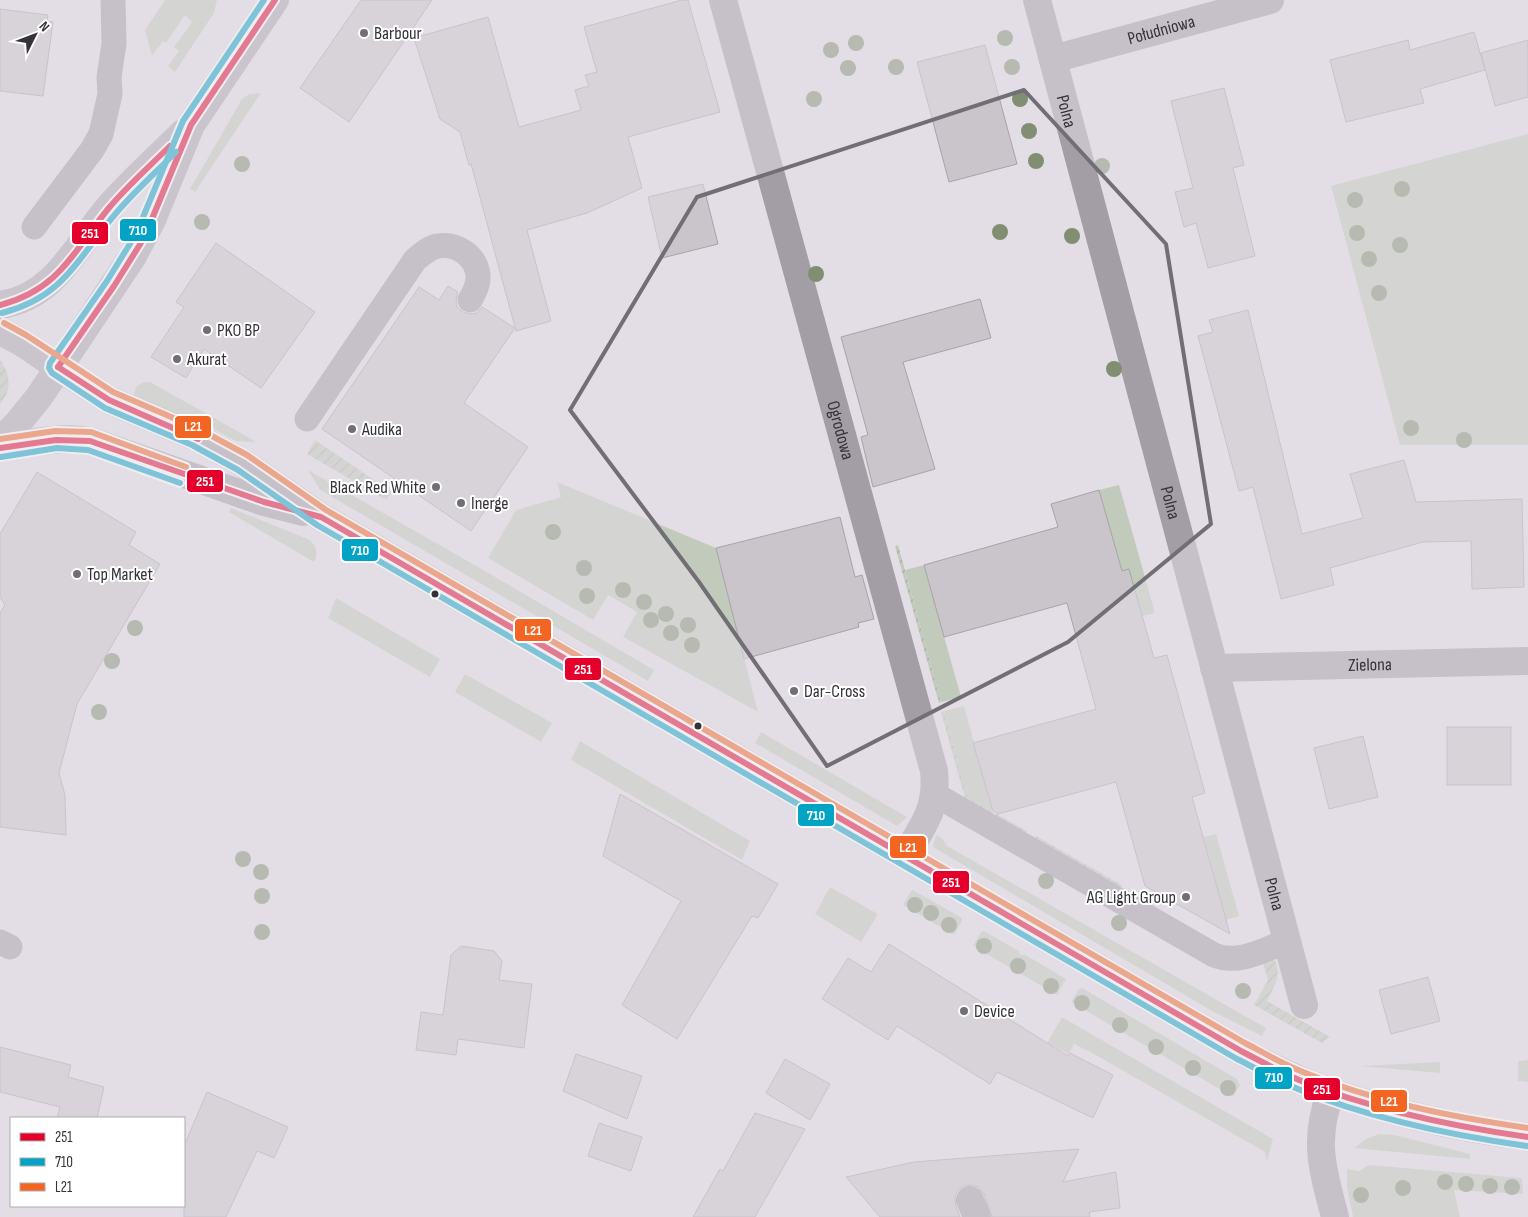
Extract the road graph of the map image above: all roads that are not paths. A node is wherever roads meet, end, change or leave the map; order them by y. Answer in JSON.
{"nodes":[{"id":1,"x":113,"y":0,"type":"edge"},
{"id":2,"x":724,"y":0,"type":"edge"},
{"id":3,"x":1037,"y":0,"type":"edge"},
{"id":4,"x":1270,"y":0,"type":"edge"},
{"id":5,"x":272,"y":1,"type":"edge"},
{"id":6,"x":1053,"y":59,"type":"junction"},
{"id":7,"x":191,"y":125,"type":"junction"},
{"id":8,"x":34,"y":227,"type":"dead end"},
{"id":9,"x":470,"y":300,"type":"dead end"},
{"id":10,"x":0,"y":305,"type":"edge"},
{"id":11,"x":0,"y":332,"type":"edge"},
{"id":12,"x":58,"y":367,"type":"junction"},
{"id":13,"x":307,"y":419,"type":"dead end"},
{"id":14,"x":0,"y":441,"type":"edge"},
{"id":15,"x":0,"y":448,"type":"edge"},
{"id":16,"x":321,"y":517,"type":"junction"},
{"id":17,"x":1528,"y":661,"type":"edge"},
{"id":18,"x":1214,"y":668,"type":"junction"},
{"id":19,"x":934,"y":794,"type":"junction"},
{"id":20,"x":905,"y":856,"type":"junction"},
{"id":21,"x":1287,"y":941,"type":"junction"},
{"id":22,"x":1304,"y":1005,"type":"dead end"},
{"id":23,"x":1331,"y":1091,"type":"junction"},
{"id":24,"x":1528,"y":1137,"type":"edge"},
{"id":25,"x":1334,"y":1217,"type":"edge"}],
"edges":[{"from":1,"to":8,"type":"lane"},
{"from":2,"to":19,"type":"street","name":"Ogrodowa"},
{"from":3,"to":6,"type":"street","name":"Polna"},
{"from":4,"to":6,"type":"street","name":"Południowa"},
{"from":5,"to":7,"type":"main road"},
{"from":6,"to":18,"type":"street","name":"Polna"},
{"from":7,"to":10,"type":"main road"},
{"from":7,"to":12,"type":"main road"},
{"from":9,"to":13,"type":"lane"},
{"from":11,"to":12,"type":"main road"},
{"from":12,"to":14,"type":"main road"},
{"from":12,"to":16,"type":"street"},
{"from":15,"to":16,"type":"street"},
{"from":16,"to":20,"type":"street"},
{"from":17,"to":18,"type":"street","name":"Zielona"},
{"from":18,"to":21,"type":"street","name":"Polna"},
{"from":19,"to":20,"type":"street","name":"Ogrodowa"},
{"from":19,"to":21,"type":"lane"},
{"from":20,"to":23,"type":"street"},
{"from":21,"to":22,"type":"street","name":"Polna"},
{"from":23,"to":24,"type":"street"},
{"from":23,"to":25,"type":"street"}]}
